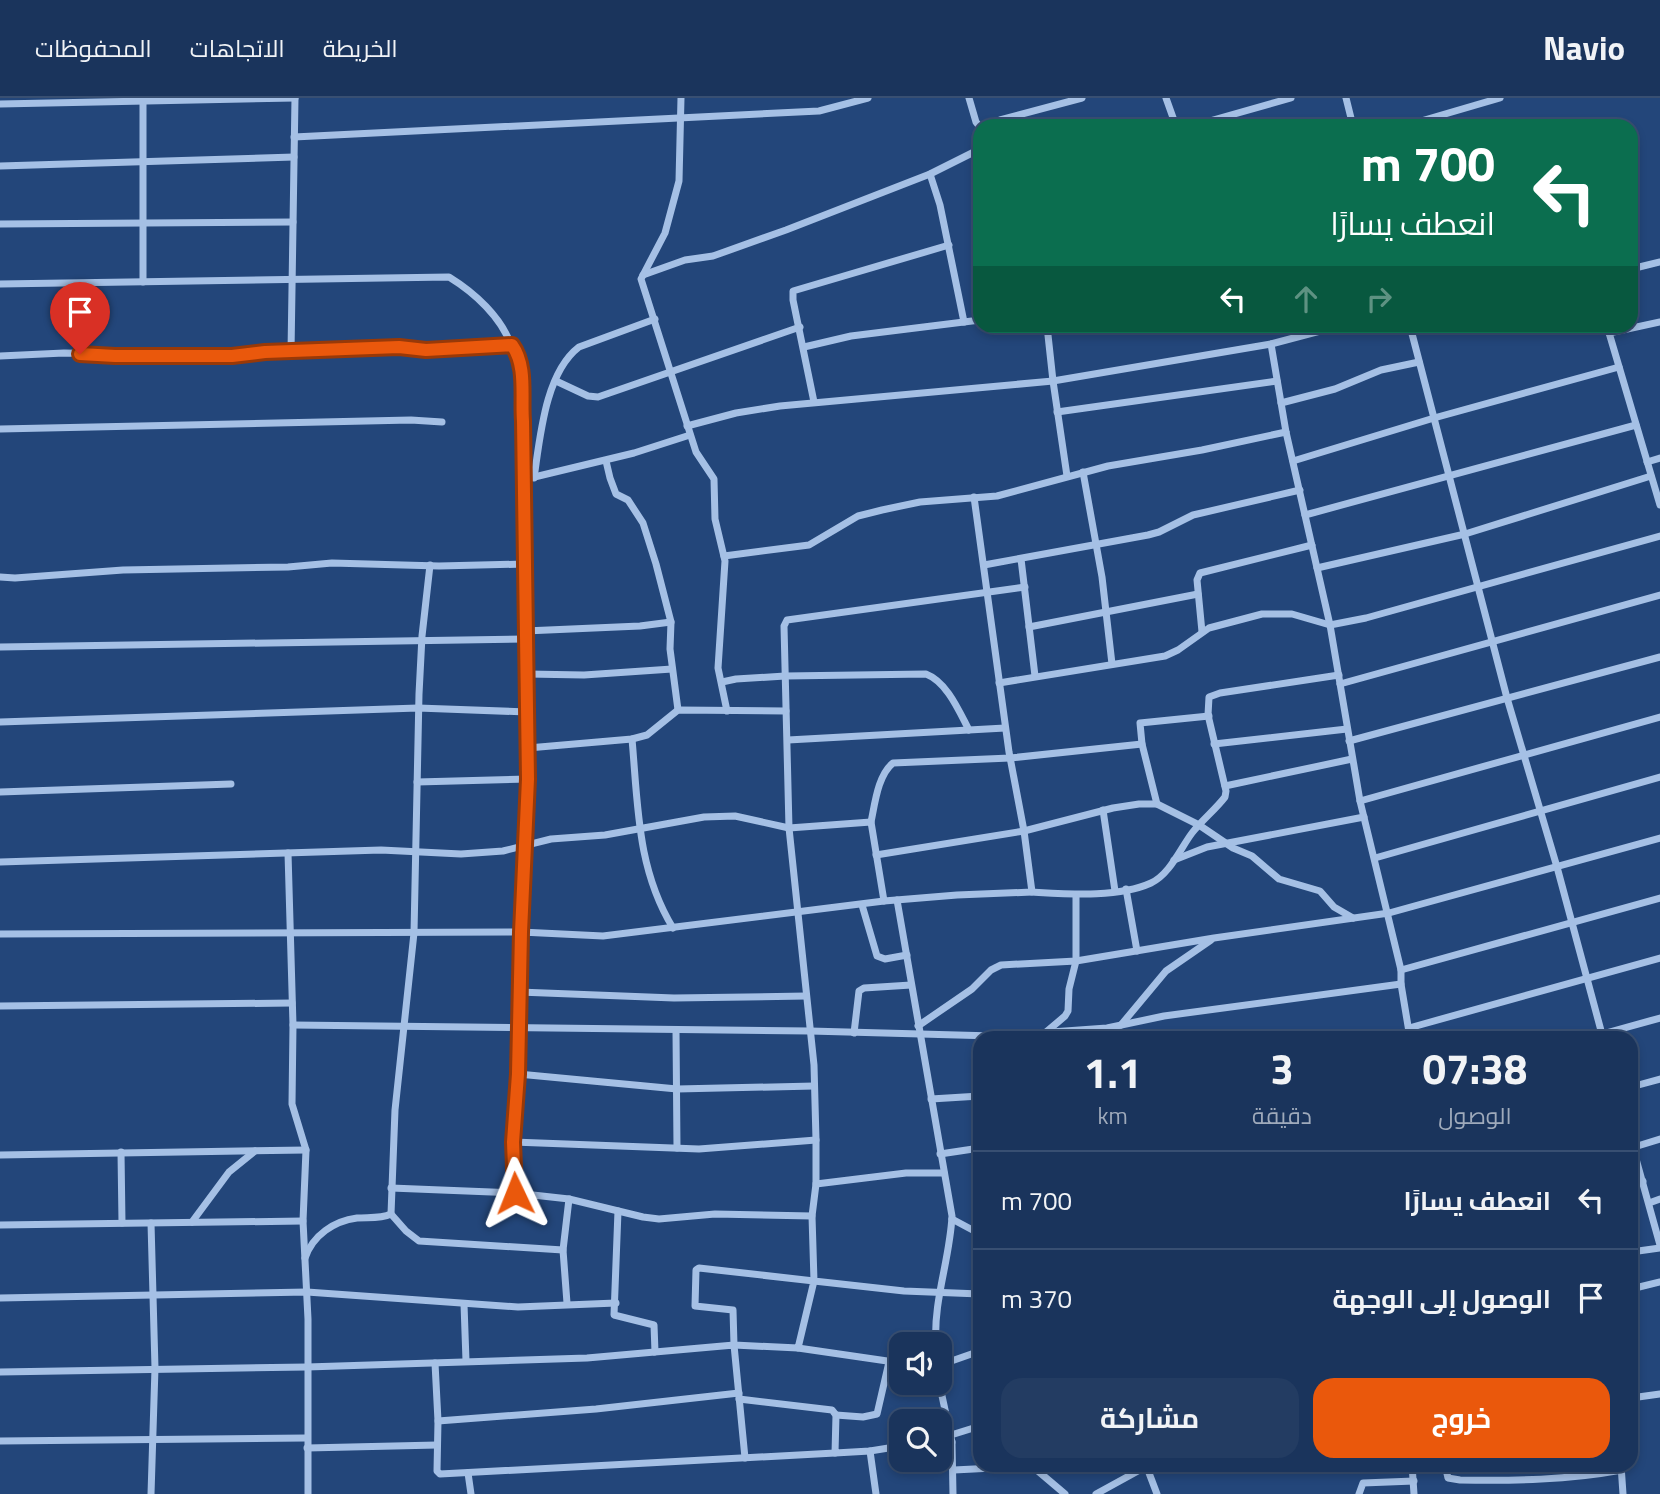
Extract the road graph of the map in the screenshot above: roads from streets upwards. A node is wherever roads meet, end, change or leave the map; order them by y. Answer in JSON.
{"nodes":[{"id":1,"x":681,"y":98,"type":"edge"},
{"id":2,"x":868,"y":98,"type":"edge"},
{"id":3,"x":969,"y":98,"type":"edge"},
{"id":4,"x":1082,"y":98,"type":"edge"},
{"id":5,"x":1166,"y":98,"type":"edge"},
{"id":6,"x":1291,"y":98,"type":"edge"},
{"id":7,"x":1346,"y":98,"type":"edge"},
{"id":8,"x":1500,"y":98,"type":"edge"},
{"id":9,"x":143,"y":100,"type":"edge"},
{"id":10,"x":0,"y":104,"type":"edge"},
{"id":11,"x":681,"y":117,"type":"junction"},
{"id":12,"x":975,"y":119,"type":"edge"},
{"id":13,"x":1004,"y":119,"type":"edge"},
{"id":14,"x":1174,"y":119,"type":"edge"},
{"id":15,"x":1217,"y":119,"type":"edge"},
{"id":16,"x":1351,"y":119,"type":"edge"},
{"id":17,"x":1428,"y":119,"type":"edge"},
{"id":18,"x":294,"y":137,"type":"junction"},
{"id":19,"x":973,"y":152,"type":"edge"},
{"id":20,"x":294,"y":158,"type":"junction"},
{"id":21,"x":143,"y":161,"type":"junction"},
{"id":22,"x":0,"y":166,"type":"edge"},
{"id":23,"x":930,"y":174,"type":"junction"},
{"id":24,"x":143,"y":222,"type":"junction"},
{"id":25,"x":293,"y":222,"type":"junction"},
{"id":26,"x":0,"y":224,"type":"edge"},
{"id":27,"x":949,"y":245,"type":"junction"},
{"id":28,"x":1660,"y":262,"type":"edge"},
{"id":29,"x":1638,"y":267,"type":"edge"},
{"id":30,"x":643,"y":275,"type":"junction"},
{"id":31,"x":291,"y":279,"type":"junction"},
{"id":32,"x":143,"y":282,"type":"junction"},
{"id":33,"x":0,"y":284,"type":"edge"},
{"id":34,"x":655,"y":318,"type":"junction"},
{"id":35,"x":973,"y":321,"type":"edge"},
{"id":36,"x":1660,"y":321,"type":"edge"},
{"id":37,"x":964,"y":322,"type":"junction"},
{"id":38,"x":1638,"y":324,"type":"edge"},
{"id":39,"x":800,"y":327,"type":"junction"},
{"id":40,"x":1048,"y":333,"type":"edge"},
{"id":41,"x":1313,"y":333,"type":"edge"},
{"id":42,"x":1412,"y":333,"type":"edge"},
{"id":43,"x":1609,"y":333,"type":"edge"},
{"id":44,"x":1271,"y":344,"type":"junction"},
{"id":45,"x":512,"y":345,"type":"junction"},
{"id":46,"x":804,"y":347,"type":"junction"},
{"id":47,"x":291,"y":352,"type":"junction"},
{"id":48,"x":0,"y":356,"type":"edge"},
{"id":49,"x":1419,"y":362,"type":"junction"},
{"id":50,"x":1619,"y":367,"type":"junction"},
{"id":51,"x":671,"y":371,"type":"junction"},
{"id":52,"x":556,"y":381,"type":"junction"},
{"id":53,"x":1053,"y":381,"type":"junction"},
{"id":54,"x":1277,"y":381,"type":"junction"},
{"id":55,"x":814,"y":402,"type":"junction"},
{"id":56,"x":1281,"y":403,"type":"junction"},
{"id":57,"x":1057,"y":412,"type":"junction"},
{"id":58,"x":1434,"y":418,"type":"junction"},
{"id":59,"x":442,"y":422,"type":"dead end"},
{"id":60,"x":1636,"y":425,"type":"junction"},
{"id":61,"x":687,"y":426,"type":"junction"},
{"id":62,"x":0,"y":429,"type":"edge"},
{"id":63,"x":1286,"y":432,"type":"junction"},
{"id":64,"x":690,"y":435,"type":"junction"},
{"id":65,"x":1660,"y":457,"type":"edge"},
{"id":66,"x":606,"y":461,"type":"junction"},
{"id":67,"x":1293,"y":461,"type":"junction"},
{"id":68,"x":1647,"y":462,"type":"junction"},
{"id":69,"x":1083,"y":472,"type":"junction"},
{"id":70,"x":1450,"y":475,"type":"junction"},
{"id":71,"x":1068,"y":476,"type":"junction"},
{"id":72,"x":1651,"y":476,"type":"junction"},
{"id":73,"x":534,"y":478,"type":"junction"},
{"id":74,"x":522,"y":480,"type":"junction"},
{"id":75,"x":1300,"y":490,"type":"junction"},
{"id":76,"x":974,"y":497,"type":"junction"},
{"id":77,"x":1660,"y":505,"type":"edge"},
{"id":78,"x":1305,"y":515,"type":"junction"},
{"id":79,"x":1465,"y":534,"type":"junction"},
{"id":80,"x":1660,"y":536,"type":"edge"},
{"id":81,"x":1096,"y":545,"type":"junction"},
{"id":82,"x":1312,"y":545,"type":"junction"},
{"id":83,"x":724,"y":556,"type":"junction"},
{"id":84,"x":1021,"y":559,"type":"junction"},
{"id":85,"x":524,"y":564,"type":"junction"},
{"id":86,"x":430,"y":565,"type":"junction"},
{"id":87,"x":984,"y":565,"type":"junction"},
{"id":88,"x":1317,"y":568,"type":"junction"},
{"id":89,"x":0,"y":576,"type":"edge"},
{"id":90,"x":1479,"y":586,"type":"junction"},
{"id":91,"x":1025,"y":587,"type":"junction"},
{"id":92,"x":987,"y":593,"type":"junction"},
{"id":93,"x":1198,"y":594,"type":"junction"},
{"id":94,"x":1660,"y":595,"type":"edge"},
{"id":95,"x":1106,"y":612,"type":"junction"},
{"id":96,"x":671,"y":622,"type":"junction"},
{"id":97,"x":1330,"y":625,"type":"junction"},
{"id":98,"x":1029,"y":626,"type":"junction"},
{"id":99,"x":1202,"y":632,"type":"junction"},
{"id":100,"x":525,"y":635,"type":"junction"},
{"id":101,"x":422,"y":641,"type":"junction"},
{"id":102,"x":1493,"y":642,"type":"junction"},
{"id":103,"x":0,"y":647,"type":"edge"},
{"id":104,"x":1660,"y":657,"type":"edge"},
{"id":105,"x":1112,"y":664,"type":"junction"},
{"id":106,"x":672,"y":669,"type":"junction"},
{"id":107,"x":527,"y":674,"type":"junction"},
{"id":108,"x":785,"y":676,"type":"junction"},
{"id":109,"x":1035,"y":676,"type":"junction"},
{"id":110,"x":1340,"y":679,"type":"junction"},
{"id":111,"x":722,"y":682,"type":"junction"},
{"id":112,"x":999,"y":683,"type":"junction"},
{"id":113,"x":1507,"y":698,"type":"junction"},
{"id":114,"x":418,"y":708,"type":"junction"},
{"id":115,"x":678,"y":710,"type":"junction"},
{"id":116,"x":786,"y":710,"type":"junction"},
{"id":117,"x":727,"y":711,"type":"junction"},
{"id":118,"x":527,"y":712,"type":"junction"},
{"id":119,"x":1209,"y":716,"type":"junction"},
{"id":120,"x":1660,"y":717,"type":"edge"},
{"id":121,"x":0,"y":722,"type":"edge"},
{"id":122,"x":1005,"y":728,"type":"junction"},
{"id":123,"x":1347,"y":729,"type":"junction"},
{"id":124,"x":969,"y":730,"type":"junction"},
{"id":125,"x":632,"y":740,"type":"junction"},
{"id":126,"x":788,"y":740,"type":"junction"},
{"id":127,"x":1349,"y":741,"type":"junction"},
{"id":128,"x":1142,"y":744,"type":"junction"},
{"id":129,"x":1214,"y":744,"type":"junction"},
{"id":130,"x":528,"y":748,"type":"junction"},
{"id":131,"x":1524,"y":754,"type":"junction"},
{"id":132,"x":1010,"y":758,"type":"junction"},
{"id":133,"x":1352,"y":759,"type":"junction"},
{"id":134,"x":1660,"y":776,"type":"edge"},
{"id":135,"x":528,"y":779,"type":"junction"},
{"id":136,"x":417,"y":782,"type":"junction"},
{"id":137,"x":231,"y":783,"type":"dead end"},
{"id":138,"x":1225,"y":786,"type":"junction"},
{"id":139,"x":0,"y":792,"type":"edge"},
{"id":140,"x":1360,"y":801,"type":"junction"},
{"id":141,"x":1157,"y":804,"type":"junction"},
{"id":142,"x":1103,"y":810,"type":"junction"},
{"id":143,"x":1540,"y":810,"type":"junction"},
{"id":144,"x":1364,"y":817,"type":"junction"},
{"id":145,"x":871,"y":821,"type":"junction"},
{"id":146,"x":1199,"y":825,"type":"junction"},
{"id":147,"x":789,"y":828,"type":"junction"},
{"id":148,"x":640,"y":829,"type":"junction"},
{"id":149,"x":1024,"y":831,"type":"junction"},
{"id":150,"x":1660,"y":838,"type":"edge"},
{"id":151,"x":1227,"y":843,"type":"junction"},
{"id":152,"x":526,"y":845,"type":"junction"},
{"id":153,"x":416,"y":852,"type":"junction"},
{"id":154,"x":288,"y":853,"type":"junction"},
{"id":155,"x":876,"y":855,"type":"junction"},
{"id":156,"x":1375,"y":858,"type":"junction"},
{"id":157,"x":1173,"y":860,"type":"junction"},
{"id":158,"x":0,"y":862,"type":"edge"},
{"id":159,"x":1557,"y":867,"type":"junction"},
{"id":160,"x":1126,"y":889,"type":"junction"},
{"id":161,"x":1115,"y":891,"type":"junction"},
{"id":162,"x":1032,"y":892,"type":"junction"},
{"id":163,"x":1076,"y":895,"type":"junction"},
{"id":164,"x":1660,"y":898,"type":"edge"},
{"id":165,"x":897,"y":900,"type":"junction"},
{"id":166,"x":884,"y":901,"type":"junction"},
{"id":167,"x":862,"y":905,"type":"junction"},
{"id":168,"x":799,"y":910,"type":"junction"},
{"id":169,"x":1389,"y":914,"type":"junction"},
{"id":170,"x":1354,"y":919,"type":"junction"},
{"id":171,"x":1572,"y":922,"type":"junction"},
{"id":172,"x":673,"y":928,"type":"junction"},
{"id":173,"x":521,"y":932,"type":"junction"},
{"id":174,"x":290,"y":933,"type":"junction"},
{"id":175,"x":414,"y":933,"type":"junction"},
{"id":176,"x":0,"y":934,"type":"edge"},
{"id":177,"x":1214,"y":938,"type":"junction"},
{"id":178,"x":1137,"y":951,"type":"junction"},
{"id":179,"x":906,"y":955,"type":"junction"},
{"id":180,"x":1660,"y":958,"type":"edge"},
{"id":181,"x":1076,"y":961,"type":"junction"},
{"id":182,"x":1401,"y":970,"type":"junction"},
{"id":183,"x":1586,"y":978,"type":"junction"},
{"id":184,"x":1401,"y":984,"type":"junction"},
{"id":185,"x":911,"y":985,"type":"junction"},
{"id":186,"x":519,"y":992,"type":"junction"},
{"id":187,"x":806,"y":996,"type":"junction"},
{"id":188,"x":292,"y":1003,"type":"junction"},
{"id":189,"x":0,"y":1006,"type":"edge"},
{"id":190,"x":1660,"y":1018,"type":"edge"},
{"id":191,"x":293,"y":1025,"type":"junction"},
{"id":192,"x":405,"y":1025,"type":"junction"},
{"id":193,"x":1121,"y":1025,"type":"junction"},
{"id":194,"x":918,"y":1026,"type":"junction"},
{"id":195,"x":518,"y":1028,"type":"junction"},
{"id":196,"x":1107,"y":1028,"type":"junction"},
{"id":197,"x":676,"y":1031,"type":"junction"},
{"id":198,"x":810,"y":1031,"type":"junction"},
{"id":199,"x":1047,"y":1031,"type":"edge"},
{"id":200,"x":1075,"y":1031,"type":"edge"},
{"id":201,"x":1107,"y":1031,"type":"edge"},
{"id":202,"x":1408,"y":1031,"type":"edge"},
{"id":203,"x":1421,"y":1031,"type":"edge"},
{"id":204,"x":1601,"y":1031,"type":"edge"},
{"id":205,"x":1618,"y":1031,"type":"edge"},
{"id":206,"x":854,"y":1032,"type":"junction"},
{"id":207,"x":920,"y":1035,"type":"junction"},
{"id":208,"x":973,"y":1036,"type":"edge"},
{"id":209,"x":518,"y":1074,"type":"junction"},
{"id":210,"x":1660,"y":1079,"type":"edge"},
{"id":211,"x":1638,"y":1085,"type":"edge"},
{"id":212,"x":814,"y":1086,"type":"junction"},
{"id":213,"x":677,"y":1089,"type":"junction"},
{"id":214,"x":973,"y":1096,"type":"edge"},
{"id":215,"x":930,"y":1099,"type":"junction"},
{"id":216,"x":1660,"y":1139,"type":"edge"},
{"id":217,"x":816,"y":1140,"type":"junction"},
{"id":218,"x":513,"y":1142,"type":"junction"},
{"id":219,"x":1638,"y":1144,"type":"edge"},
{"id":220,"x":677,"y":1148,"type":"junction"},
{"id":221,"x":973,"y":1149,"type":"edge"},
{"id":222,"x":306,"y":1150,"type":"junction"},
{"id":223,"x":255,"y":1151,"type":"junction"},
{"id":224,"x":121,"y":1152,"type":"junction"},
{"id":225,"x":0,"y":1154,"type":"edge"},
{"id":226,"x":940,"y":1154,"type":"junction"},
{"id":227,"x":1638,"y":1165,"type":"edge"},
{"id":228,"x":943,"y":1173,"type":"junction"},
{"id":229,"x":1643,"y":1181,"type":"junction"},
{"id":230,"x":1638,"y":1182,"type":"edge"},
{"id":231,"x":816,"y":1184,"type":"junction"},
{"id":232,"x":391,"y":1188,"type":"junction"},
{"id":233,"x":515,"y":1193,"type":"junction"},
{"id":234,"x":569,"y":1199,"type":"junction"},
{"id":235,"x":1660,"y":1199,"type":"edge"},
{"id":236,"x":1648,"y":1203,"type":"junction"},
{"id":237,"x":618,"y":1211,"type":"junction"},
{"id":238,"x":391,"y":1214,"type":"junction"},
{"id":239,"x":812,"y":1216,"type":"junction"},
{"id":240,"x":952,"y":1219,"type":"junction"},
{"id":241,"x":303,"y":1221,"type":"junction"},
{"id":242,"x":192,"y":1222,"type":"junction"},
{"id":243,"x":122,"y":1223,"type":"junction"},
{"id":244,"x":151,"y":1223,"type":"junction"},
{"id":245,"x":0,"y":1225,"type":"edge"},
{"id":246,"x":973,"y":1230,"type":"edge"},
{"id":247,"x":1660,"y":1247,"type":"edge"},
{"id":248,"x":564,"y":1250,"type":"junction"},
{"id":249,"x":1638,"y":1251,"type":"edge"},
{"id":250,"x":305,"y":1258,"type":"junction"},
{"id":251,"x":814,"y":1280,"type":"junction"},
{"id":252,"x":1660,"y":1282,"type":"edge"},
{"id":253,"x":1638,"y":1287,"type":"edge"},
{"id":254,"x":307,"y":1292,"type":"junction"},
{"id":255,"x":940,"y":1293,"type":"junction"},
{"id":256,"x":973,"y":1294,"type":"edge"},
{"id":257,"x":152,"y":1296,"type":"junction"},
{"id":258,"x":0,"y":1298,"type":"edge"},
{"id":259,"x":567,"y":1303,"type":"junction"},
{"id":260,"x":616,"y":1303,"type":"junction"},
{"id":261,"x":464,"y":1304,"type":"junction"},
{"id":262,"x":935,"y":1332,"type":"edge"},
{"id":263,"x":734,"y":1345,"type":"junction"},
{"id":264,"x":798,"y":1348,"type":"junction"},
{"id":265,"x":655,"y":1352,"type":"junction"},
{"id":266,"x":973,"y":1353,"type":"edge"},
{"id":267,"x":466,"y":1361,"type":"junction"},
{"id":268,"x":952,"y":1361,"type":"edge"},
{"id":269,"x":889,"y":1362,"type":"joint"},
{"id":270,"x":435,"y":1363,"type":"junction"},
{"id":271,"x":307,"y":1367,"type":"junction"},
{"id":272,"x":155,"y":1368,"type":"junction"},
{"id":273,"x":0,"y":1372,"type":"edge"},
{"id":274,"x":1660,"y":1394,"type":"edge"},
{"id":275,"x":739,"y":1396,"type":"junction"},
{"id":276,"x":1638,"y":1397,"type":"edge"},
{"id":277,"x":836,"y":1415,"type":"junction"},
{"id":278,"x":438,"y":1421,"type":"junction"},
{"id":279,"x":973,"y":1429,"type":"edge"},
{"id":280,"x":306,"y":1438,"type":"junction"},
{"id":281,"x":154,"y":1439,"type":"junction"},
{"id":282,"x":952,"y":1439,"type":"edge"},
{"id":283,"x":0,"y":1441,"type":"edge"},
{"id":284,"x":437,"y":1445,"type":"junction"},
{"id":285,"x":307,"y":1448,"type":"junction"},
{"id":286,"x":889,"y":1448,"type":"edge"},
{"id":287,"x":952,"y":1449,"type":"edge"},
{"id":288,"x":870,"y":1451,"type":"junction"},
{"id":289,"x":835,"y":1452,"type":"junction"},
{"id":290,"x":746,"y":1458,"type":"junction"},
{"id":291,"x":973,"y":1469,"type":"edge"},
{"id":292,"x":954,"y":1470,"type":"junction"},
{"id":293,"x":1039,"y":1472,"type":"edge"},
{"id":294,"x":1136,"y":1472,"type":"edge"},
{"id":295,"x":1151,"y":1472,"type":"edge"},
{"id":296,"x":1413,"y":1472,"type":"edge"},
{"id":297,"x":1446,"y":1472,"type":"edge"},
{"id":298,"x":1603,"y":1472,"type":"edge"},
{"id":299,"x":1621,"y":1472,"type":"edge"},
{"id":300,"x":468,"y":1473,"type":"junction"},
{"id":301,"x":1414,"y":1481,"type":"junction"},
{"id":302,"x":151,"y":1494,"type":"edge"},
{"id":303,"x":308,"y":1494,"type":"edge"},
{"id":304,"x":471,"y":1494,"type":"edge"},
{"id":305,"x":876,"y":1494,"type":"edge"},
{"id":306,"x":953,"y":1494,"type":"edge"},
{"id":307,"x":1065,"y":1494,"type":"edge"},
{"id":308,"x":1096,"y":1494,"type":"edge"},
{"id":309,"x":1157,"y":1494,"type":"edge"},
{"id":310,"x":1359,"y":1494,"type":"edge"},
{"id":311,"x":1414,"y":1494,"type":"edge"},
{"id":312,"x":1623,"y":1494,"type":"edge"}],
"edges":[{"from":1,"to":11,"type":"street"},
{"from":2,"to":11,"type":"street"},
{"from":3,"to":12,"type":"street"},
{"from":4,"to":13,"type":"street"},
{"from":5,"to":14,"type":"street"},
{"from":6,"to":15,"type":"street"},
{"from":7,"to":16,"type":"street"},
{"from":8,"to":17,"type":"street"},
{"from":9,"to":10,"type":"street"},
{"from":9,"to":18,"type":"street"},
{"from":9,"to":21,"type":"street"},
{"from":11,"to":18,"type":"street"},
{"from":11,"to":30,"type":"street"},
{"from":18,"to":20,"type":"street"},
{"from":19,"to":23,"type":"street"},
{"from":20,"to":21,"type":"street"},
{"from":20,"to":25,"type":"street"},
{"from":21,"to":22,"type":"street"},
{"from":21,"to":24,"type":"street"},
{"from":23,"to":27,"type":"street"},
{"from":23,"to":30,"type":"street"},
{"from":24,"to":25,"type":"street"},
{"from":24,"to":26,"type":"street"},
{"from":24,"to":32,"type":"street"},
{"from":25,"to":31,"type":"street"},
{"from":27,"to":37,"type":"street"},
{"from":27,"to":39,"type":"street"},
{"from":28,"to":29,"type":"street"},
{"from":30,"to":34,"type":"street"},
{"from":31,"to":32,"type":"street"},
{"from":31,"to":45,"type":"street"},
{"from":31,"to":47,"type":"street"},
{"from":32,"to":33,"type":"street"},
{"from":34,"to":51,"type":"street"},
{"from":34,"to":52,"type":"street"},
{"from":35,"to":37,"type":"street"},
{"from":36,"to":38,"type":"street"},
{"from":37,"to":46,"type":"street"},
{"from":39,"to":46,"type":"street"},
{"from":39,"to":51,"type":"street"},
{"from":40,"to":53,"type":"street"},
{"from":41,"to":44,"type":"street"},
{"from":42,"to":49,"type":"street"},
{"from":43,"to":50,"type":"street"},
{"from":44,"to":53,"type":"street"},
{"from":44,"to":54,"type":"street"},
{"from":45,"to":47,"type":"street"},
{"from":45,"to":74,"type":"street"},
{"from":46,"to":55,"type":"street"},
{"from":47,"to":48,"type":"street"},
{"from":49,"to":56,"type":"street"},
{"from":49,"to":58,"type":"street"},
{"from":50,"to":58,"type":"street"},
{"from":50,"to":60,"type":"street"},
{"from":51,"to":52,"type":"street"},
{"from":51,"to":61,"type":"street"},
{"from":52,"to":73,"type":"street"},
{"from":53,"to":55,"type":"street"},
{"from":53,"to":57,"type":"street"},
{"from":54,"to":56,"type":"street"},
{"from":54,"to":57,"type":"street"},
{"from":55,"to":61,"type":"street"},
{"from":56,"to":63,"type":"street"},
{"from":57,"to":71,"type":"street"},
{"from":58,"to":67,"type":"street"},
{"from":58,"to":70,"type":"street"},
{"from":59,"to":62,"type":"street"},
{"from":60,"to":68,"type":"street"},
{"from":60,"to":70,"type":"street"},
{"from":61,"to":64,"type":"street"},
{"from":63,"to":67,"type":"street"},
{"from":63,"to":69,"type":"street"},
{"from":64,"to":66,"type":"street"},
{"from":64,"to":83,"type":"street"},
{"from":65,"to":68,"type":"street"},
{"from":66,"to":73,"type":"street"},
{"from":66,"to":96,"type":"street"},
{"from":67,"to":75,"type":"street"},
{"from":68,"to":72,"type":"street"},
{"from":69,"to":71,"type":"street"},
{"from":69,"to":81,"type":"street"},
{"from":70,"to":78,"type":"street"},
{"from":70,"to":79,"type":"street"},
{"from":71,"to":76,"type":"street"},
{"from":72,"to":77,"type":"street"},
{"from":72,"to":79,"type":"street"},
{"from":73,"to":74,"type":"street"},
{"from":74,"to":85,"type":"street"},
{"from":75,"to":78,"type":"street"},
{"from":75,"to":81,"type":"street"},
{"from":76,"to":83,"type":"street"},
{"from":76,"to":87,"type":"street"},
{"from":78,"to":82,"type":"street"},
{"from":79,"to":88,"type":"street"},
{"from":79,"to":90,"type":"street"},
{"from":80,"to":90,"type":"street"},
{"from":81,"to":84,"type":"street"},
{"from":81,"to":95,"type":"street"},
{"from":82,"to":88,"type":"street"},
{"from":82,"to":93,"type":"street"},
{"from":83,"to":111,"type":"street"},
{"from":84,"to":87,"type":"street"},
{"from":84,"to":91,"type":"street"},
{"from":85,"to":86,"type":"street"},
{"from":85,"to":100,"type":"street"},
{"from":86,"to":89,"type":"street"},
{"from":86,"to":101,"type":"street"},
{"from":87,"to":92,"type":"street"},
{"from":88,"to":97,"type":"street"},
{"from":90,"to":97,"type":"street"},
{"from":90,"to":102,"type":"street"},
{"from":91,"to":92,"type":"street"},
{"from":91,"to":98,"type":"street"},
{"from":92,"to":108,"type":"street"},
{"from":92,"to":112,"type":"street"},
{"from":93,"to":95,"type":"street"},
{"from":93,"to":99,"type":"street"},
{"from":94,"to":102,"type":"street"},
{"from":95,"to":98,"type":"street"},
{"from":95,"to":105,"type":"street"},
{"from":96,"to":100,"type":"street"},
{"from":96,"to":106,"type":"street"},
{"from":97,"to":99,"type":"street"},
{"from":97,"to":110,"type":"street"},
{"from":98,"to":109,"type":"street"},
{"from":99,"to":105,"type":"street"},
{"from":100,"to":101,"type":"street"},
{"from":100,"to":107,"type":"street"},
{"from":101,"to":103,"type":"street"},
{"from":101,"to":114,"type":"street"},
{"from":102,"to":110,"type":"street"},
{"from":102,"to":113,"type":"street"},
{"from":104,"to":113,"type":"street"},
{"from":105,"to":109,"type":"street"},
{"from":106,"to":107,"type":"street"},
{"from":106,"to":115,"type":"street"},
{"from":107,"to":118,"type":"street"},
{"from":108,"to":111,"type":"street"},
{"from":108,"to":116,"type":"street"},
{"from":108,"to":124,"type":"street"},
{"from":109,"to":112,"type":"street"},
{"from":110,"to":119,"type":"street"},
{"from":110,"to":123,"type":"street"},
{"from":111,"to":117,"type":"street"},
{"from":112,"to":122,"type":"street"},
{"from":113,"to":127,"type":"street"},
{"from":113,"to":131,"type":"street"},
{"from":114,"to":118,"type":"street"},
{"from":114,"to":121,"type":"street"},
{"from":114,"to":136,"type":"street"},
{"from":115,"to":117,"type":"street"},
{"from":115,"to":125,"type":"street"},
{"from":116,"to":117,"type":"street"},
{"from":116,"to":126,"type":"street"},
{"from":118,"to":130,"type":"street"},
{"from":119,"to":128,"type":"street"},
{"from":119,"to":129,"type":"street"},
{"from":120,"to":131,"type":"street"},
{"from":122,"to":124,"type":"street"},
{"from":122,"to":132,"type":"street"},
{"from":123,"to":127,"type":"street"},
{"from":123,"to":129,"type":"street"},
{"from":124,"to":126,"type":"street"},
{"from":125,"to":130,"type":"street"},
{"from":125,"to":148,"type":"street"},
{"from":126,"to":147,"type":"street"},
{"from":127,"to":133,"type":"street"},
{"from":128,"to":132,"type":"street"},
{"from":128,"to":141,"type":"street"},
{"from":129,"to":138,"type":"street"},
{"from":130,"to":135,"type":"street"},
{"from":131,"to":140,"type":"street"},
{"from":131,"to":143,"type":"street"},
{"from":132,"to":145,"type":"street"},
{"from":132,"to":149,"type":"street"},
{"from":133,"to":138,"type":"street"},
{"from":133,"to":140,"type":"street"},
{"from":134,"to":143,"type":"street"},
{"from":135,"to":136,"type":"street"},
{"from":135,"to":152,"type":"street"},
{"from":136,"to":153,"type":"street"},
{"from":137,"to":139,"type":"street"},
{"from":138,"to":146,"type":"street"},
{"from":140,"to":144,"type":"street"},
{"from":141,"to":142,"type":"street"},
{"from":141,"to":146,"type":"street"},
{"from":142,"to":149,"type":"street"},
{"from":142,"to":161,"type":"street"},
{"from":143,"to":156,"type":"street"},
{"from":143,"to":159,"type":"street"},
{"from":144,"to":151,"type":"street"},
{"from":144,"to":156,"type":"street"},
{"from":145,"to":147,"type":"street"},
{"from":145,"to":155,"type":"street"},
{"from":146,"to":151,"type":"street"},
{"from":146,"to":157,"type":"street"},
{"from":147,"to":148,"type":"street"},
{"from":147,"to":168,"type":"street"},
{"from":148,"to":152,"type":"street"},
{"from":148,"to":172,"type":"street"},
{"from":149,"to":155,"type":"street"},
{"from":149,"to":162,"type":"street"},
{"from":150,"to":159,"type":"street"},
{"from":151,"to":157,"type":"street"},
{"from":151,"to":170,"type":"street"},
{"from":152,"to":153,"type":"street"},
{"from":152,"to":173,"type":"street"},
{"from":153,"to":154,"type":"street"},
{"from":153,"to":175,"type":"street"},
{"from":154,"to":158,"type":"street"},
{"from":154,"to":174,"type":"street"},
{"from":155,"to":166,"type":"street"},
{"from":156,"to":169,"type":"street"},
{"from":157,"to":160,"type":"street"},
{"from":159,"to":169,"type":"street"},
{"from":159,"to":171,"type":"street"},
{"from":160,"to":161,"type":"street"},
{"from":160,"to":178,"type":"street"},
{"from":161,"to":163,"type":"street"},
{"from":162,"to":163,"type":"street"},
{"from":162,"to":165,"type":"street"},
{"from":163,"to":181,"type":"street"},
{"from":164,"to":171,"type":"street"},
{"from":165,"to":166,"type":"street"},
{"from":165,"to":179,"type":"street"},
{"from":166,"to":167,"type":"street"},
{"from":167,"to":168,"type":"street"},
{"from":167,"to":179,"type":"street"},
{"from":168,"to":172,"type":"street"},
{"from":168,"to":187,"type":"street"},
{"from":169,"to":170,"type":"street"},
{"from":169,"to":182,"type":"street"},
{"from":170,"to":177,"type":"street"},
{"from":171,"to":182,"type":"street"},
{"from":171,"to":183,"type":"street"},
{"from":172,"to":173,"type":"street"},
{"from":173,"to":175,"type":"street"},
{"from":173,"to":186,"type":"street"},
{"from":174,"to":175,"type":"street"},
{"from":174,"to":176,"type":"street"},
{"from":174,"to":188,"type":"street"},
{"from":175,"to":192,"type":"street"},
{"from":177,"to":178,"type":"street"},
{"from":177,"to":193,"type":"street"},
{"from":178,"to":181,"type":"street"},
{"from":179,"to":185,"type":"street"},
{"from":180,"to":183,"type":"street"},
{"from":181,"to":194,"type":"street"},
{"from":181,"to":199,"type":"street"},
{"from":182,"to":184,"type":"street"},
{"from":183,"to":203,"type":"street"},
{"from":183,"to":204,"type":"street"},
{"from":184,"to":193,"type":"street"},
{"from":184,"to":202,"type":"street"},
{"from":185,"to":194,"type":"street"},
{"from":185,"to":206,"type":"street"},
{"from":186,"to":187,"type":"street"},
{"from":186,"to":195,"type":"street"},
{"from":187,"to":198,"type":"street"},
{"from":188,"to":189,"type":"street"},
{"from":188,"to":191,"type":"street"},
{"from":190,"to":205,"type":"street"},
{"from":191,"to":192,"type":"street"},
{"from":191,"to":222,"type":"street"},
{"from":192,"to":195,"type":"street"},
{"from":192,"to":232,"type":"street"},
{"from":193,"to":196,"type":"street"},
{"from":194,"to":207,"type":"street"},
{"from":195,"to":197,"type":"street"},
{"from":195,"to":209,"type":"street"},
{"from":196,"to":200,"type":"street"},
{"from":196,"to":201,"type":"street"},
{"from":197,"to":198,"type":"street"},
{"from":197,"to":213,"type":"street"},
{"from":198,"to":206,"type":"street"},
{"from":198,"to":212,"type":"street"},
{"from":206,"to":207,"type":"street"},
{"from":207,"to":208,"type":"street"},
{"from":207,"to":215,"type":"street"},
{"from":209,"to":213,"type":"street"},
{"from":209,"to":218,"type":"street"},
{"from":210,"to":211,"type":"street"},
{"from":212,"to":213,"type":"street"},
{"from":212,"to":217,"type":"street"},
{"from":213,"to":220,"type":"street"},
{"from":214,"to":215,"type":"street"},
{"from":215,"to":226,"type":"street"},
{"from":216,"to":219,"type":"street"},
{"from":217,"to":220,"type":"street"},
{"from":217,"to":231,"type":"street"},
{"from":218,"to":220,"type":"street"},
{"from":218,"to":233,"type":"street"},
{"from":221,"to":226,"type":"street"},
{"from":222,"to":223,"type":"street"},
{"from":222,"to":241,"type":"street"},
{"from":223,"to":224,"type":"street"},
{"from":223,"to":242,"type":"street"},
{"from":224,"to":225,"type":"street"},
{"from":224,"to":243,"type":"street"},
{"from":226,"to":228,"type":"street"},
{"from":227,"to":229,"type":"street"},
{"from":228,"to":231,"type":"street"},
{"from":228,"to":240,"type":"street"},
{"from":229,"to":230,"type":"street"},
{"from":229,"to":236,"type":"street"},
{"from":231,"to":239,"type":"street"},
{"from":232,"to":233,"type":"street"},
{"from":232,"to":238,"type":"street"},
{"from":233,"to":234,"type":"street"},
{"from":234,"to":237,"type":"street"},
{"from":234,"to":248,"type":"street"},
{"from":235,"to":236,"type":"street"},
{"from":236,"to":247,"type":"street"},
{"from":237,"to":239,"type":"street"},
{"from":237,"to":260,"type":"street"},
{"from":238,"to":248,"type":"street"},
{"from":238,"to":250,"type":"street"},
{"from":239,"to":251,"type":"street"},
{"from":240,"to":246,"type":"street"},
{"from":240,"to":255,"type":"street"},
{"from":241,"to":242,"type":"street"},
{"from":241,"to":250,"type":"street"},
{"from":242,"to":244,"type":"street"},
{"from":243,"to":244,"type":"street"},
{"from":243,"to":245,"type":"street"},
{"from":244,"to":257,"type":"street"},
{"from":247,"to":249,"type":"street"},
{"from":248,"to":259,"type":"street"},
{"from":250,"to":254,"type":"street"},
{"from":251,"to":255,"type":"street"},
{"from":251,"to":263,"type":"street"},
{"from":251,"to":264,"type":"street"},
{"from":252,"to":253,"type":"street"},
{"from":254,"to":257,"type":"street"},
{"from":254,"to":261,"type":"street"},
{"from":254,"to":271,"type":"street"},
{"from":255,"to":256,"type":"street"},
{"from":255,"to":262,"type":"street"},
{"from":257,"to":258,"type":"street"},
{"from":257,"to":272,"type":"street"},
{"from":259,"to":260,"type":"street"},
{"from":259,"to":261,"type":"street"},
{"from":260,"to":265,"type":"street"},
{"from":261,"to":267,"type":"street"},
{"from":263,"to":264,"type":"street"},
{"from":263,"to":265,"type":"street"},
{"from":263,"to":275,"type":"street"},
{"from":264,"to":269,"type":"street"},
{"from":265,"to":267,"type":"street"},
{"from":266,"to":268,"type":"street"},
{"from":267,"to":270,"type":"street"},
{"from":269,"to":277,"type":"street"},
{"from":270,"to":271,"type":"street"},
{"from":270,"to":278,"type":"street"},
{"from":271,"to":272,"type":"street"},
{"from":271,"to":280,"type":"street"},
{"from":272,"to":273,"type":"street"},
{"from":272,"to":281,"type":"street"},
{"from":274,"to":276,"type":"street"},
{"from":275,"to":277,"type":"street"},
{"from":275,"to":278,"type":"street"},
{"from":275,"to":290,"type":"street"},
{"from":277,"to":289,"type":"street"},
{"from":278,"to":284,"type":"street"},
{"from":279,"to":282,"type":"street"},
{"from":280,"to":281,"type":"street"},
{"from":280,"to":285,"type":"street"},
{"from":281,"to":283,"type":"street"},
{"from":281,"to":302,"type":"street"},
{"from":284,"to":285,"type":"street"},
{"from":284,"to":300,"type":"street"},
{"from":285,"to":303,"type":"street"},
{"from":286,"to":288,"type":"street"},
{"from":287,"to":292,"type":"street"},
{"from":288,"to":289,"type":"street"},
{"from":288,"to":305,"type":"street"},
{"from":289,"to":290,"type":"street"},
{"from":290,"to":300,"type":"street"},
{"from":291,"to":292,"type":"street"},
{"from":292,"to":306,"type":"street"},
{"from":293,"to":307,"type":"street"},
{"from":294,"to":308,"type":"street"},
{"from":295,"to":309,"type":"street"},
{"from":296,"to":301,"type":"street"},
{"from":297,"to":298,"type":"street"},
{"from":299,"to":312,"type":"street"},
{"from":300,"to":304,"type":"street"},
{"from":301,"to":310,"type":"street"},
{"from":301,"to":311,"type":"street"}]}
